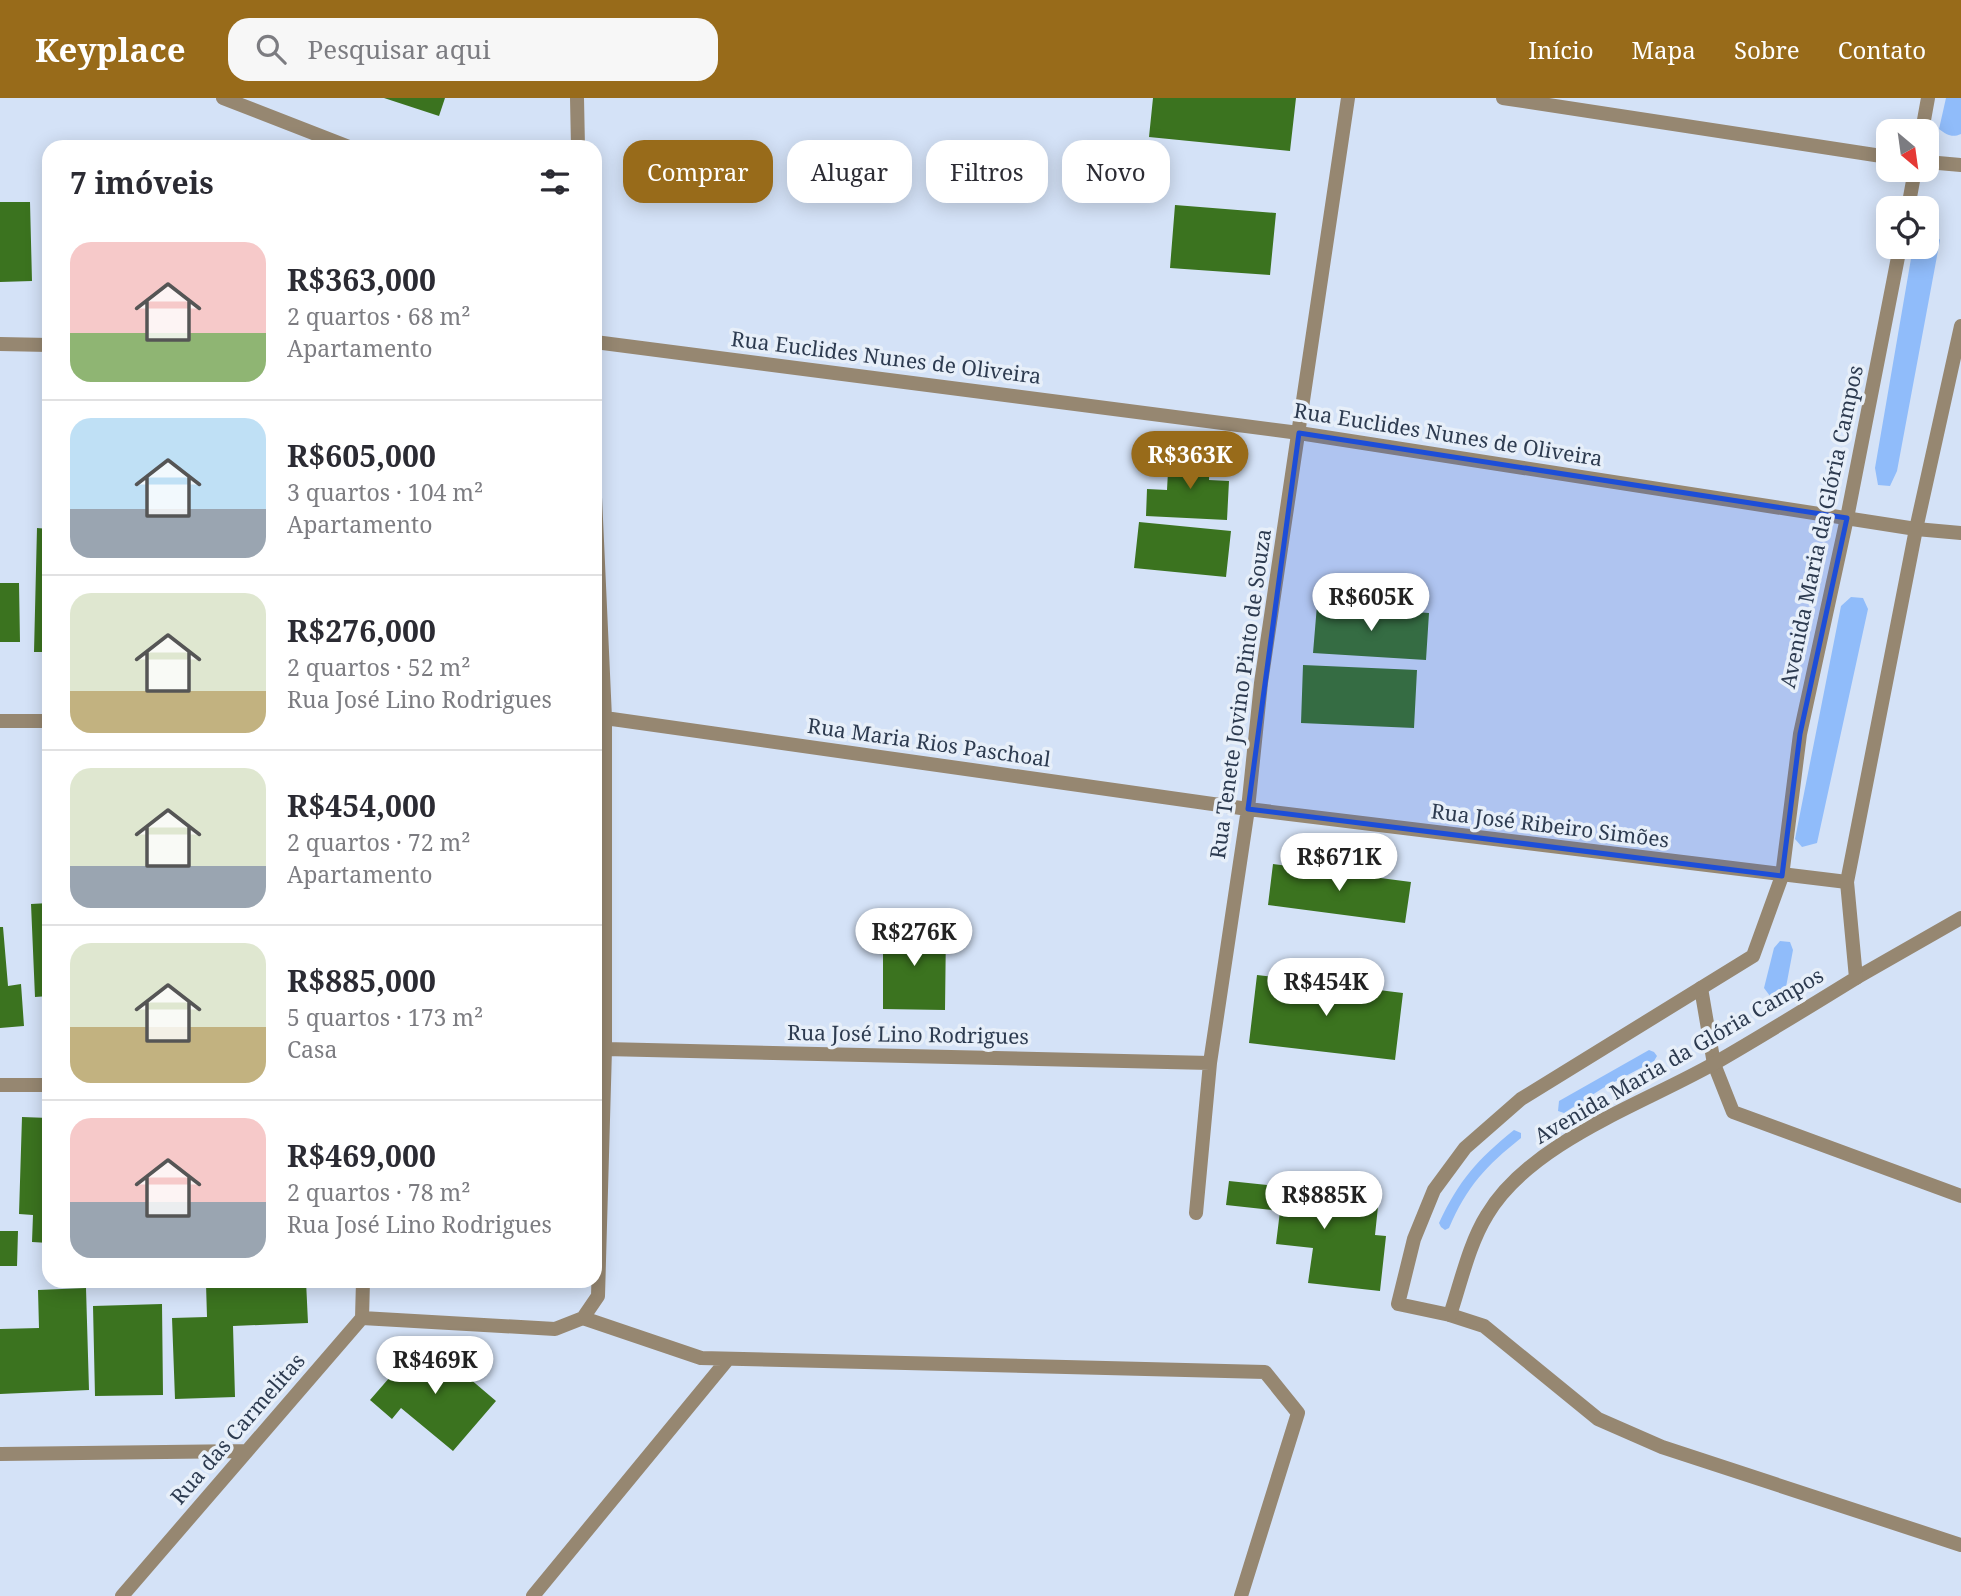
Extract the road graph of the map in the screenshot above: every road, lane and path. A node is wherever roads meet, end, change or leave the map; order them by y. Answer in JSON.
{"nodes":[{"id":1,"x":223,"y":98,"type":"edge"},
{"id":2,"x":577,"y":98,"type":"edge"},
{"id":3,"x":1348,"y":98,"type":"edge"},
{"id":4,"x":1503,"y":98,"type":"edge"},
{"id":5,"x":1928,"y":98,"type":"edge"},
{"id":6,"x":1924,"y":119,"type":"edge"},
{"id":7,"x":331,"y":140,"type":"edge"},
{"id":8,"x":578,"y":140,"type":"edge"},
{"id":9,"x":1876,"y":155,"type":"edge"},
{"id":10,"x":1939,"y":163,"type":"edge"},
{"id":11,"x":1961,"y":165,"type":"edge"},
{"id":12,"x":1898,"y":259,"type":"edge"},
{"id":13,"x":1961,"y":326,"type":"edge"},
{"id":14,"x":602,"y":343,"type":"edge"},
{"id":15,"x":0,"y":344,"type":"edge"},
{"id":16,"x":42,"y":345,"type":"edge"},
{"id":17,"x":1299,"y":433,"type":"junction"},
{"id":18,"x":1847,"y":518,"type":"junction"},
{"id":19,"x":1916,"y":529,"type":"junction"},
{"id":20,"x":1961,"y":533,"type":"edge"},
{"id":21,"x":602,"y":652,"type":"edge"},
{"id":22,"x":605,"y":718,"type":"junction"},
{"id":23,"x":0,"y":720,"type":"edge"},
{"id":24,"x":42,"y":721,"type":"edge"},
{"id":25,"x":1248,"y":809,"type":"junction"},
{"id":26,"x":1782,"y":876,"type":"junction"},
{"id":27,"x":1847,"y":882,"type":"junction"},
{"id":28,"x":1961,"y":918,"type":"edge"},
{"id":29,"x":1856,"y":978,"type":"junction"},
{"id":30,"x":1701,"y":988,"type":"junction"},
{"id":31,"x":605,"y":1049,"type":"junction"},
{"id":32,"x":1210,"y":1063,"type":"junction"},
{"id":33,"x":1714,"y":1064,"type":"junction"},
{"id":34,"x":0,"y":1085,"type":"edge"},
{"id":35,"x":42,"y":1085,"type":"edge"},
{"id":36,"x":602,"y":1155,"type":"edge"},
{"id":37,"x":1961,"y":1196,"type":"edge"},
{"id":38,"x":1196,"y":1213,"type":"dead end"},
{"id":39,"x":363,"y":1288,"type":"edge"},
{"id":40,"x":598,"y":1288,"type":"edge"},
{"id":41,"x":1450,"y":1315,"type":"junction"},
{"id":42,"x":362,"y":1318,"type":"junction"},
{"id":43,"x":583,"y":1318,"type":"junction"},
{"id":44,"x":728,"y":1359,"type":"junction"},
{"id":45,"x":247,"y":1451,"type":"junction"},
{"id":46,"x":0,"y":1454,"type":"edge"},
{"id":47,"x":1961,"y":1545,"type":"edge"},
{"id":48,"x":122,"y":1596,"type":"edge"},
{"id":49,"x":533,"y":1596,"type":"edge"},
{"id":50,"x":1241,"y":1596,"type":"edge"}],
"edges":[{"from":1,"to":7,"type":"street"},
{"from":2,"to":8,"type":"street"},
{"from":3,"to":17,"type":"street","name":"Rua Tenete Jovino Pinto de Souza"},
{"from":4,"to":9,"type":"street"},
{"from":5,"to":6,"type":"street"},
{"from":10,"to":11,"type":"street"},
{"from":12,"to":18,"type":"street","name":"Avenida Maria da Glória Campos"},
{"from":13,"to":19,"type":"street","name":"Avenida Maria da Glória Campos"},
{"from":14,"to":17,"type":"street","name":"Rua Euclides Nunes de Oliveira"},
{"from":15,"to":16,"type":"street"},
{"from":17,"to":18,"type":"street","name":"Rua Euclides Nunes de Oliveira"},
{"from":17,"to":25,"type":"street","name":"Rua Tenete Jovino Pinto de Souza"},
{"from":18,"to":19,"type":"street","name":"Rua Euclides Nunes de Oliveira"},
{"from":18,"to":26,"type":"street","name":"Avenida Maria da Glória Campos"},
{"from":19,"to":20,"type":"street","name":"Rua Euclides Nunes de Oliveira"},
{"from":19,"to":27,"type":"street","name":"Avenida Maria da Glória Campos"},
{"from":21,"to":22,"type":"street"},
{"from":22,"to":25,"type":"street","name":"Rua Maria Rios Paschoal"},
{"from":22,"to":31,"type":"street"},
{"from":23,"to":24,"type":"street"},
{"from":25,"to":26,"type":"street","name":"Rua José Ribeiro Simões"},
{"from":25,"to":32,"type":"street","name":"Rua Tenete Jovino Pinto de Souza"},
{"from":26,"to":27,"type":"street","name":"Rua José Ribeiro Simões"},
{"from":26,"to":30,"type":"street","name":"Avenida Maria da Glória Campos"},
{"from":27,"to":29,"type":"street","name":"Avenida Maria da Glória Campos"},
{"from":28,"to":29,"type":"street"},
{"from":29,"to":33,"type":"street","name":"Avenida Maria da Glória Campos"},
{"from":30,"to":33,"type":"street"},
{"from":30,"to":41,"type":"street","name":"Avenida Maria da Glória Campos"},
{"from":31,"to":32,"type":"street","name":"Rua José Lino Rodrigues"},
{"from":31,"to":36,"type":"street"},
{"from":32,"to":38,"type":"street","name":"Rua Tenete Jovino Pinto de Souza"},
{"from":33,"to":37,"type":"street"},
{"from":33,"to":41,"type":"street","name":"Avenida Maria da Glória Campos"},
{"from":34,"to":35,"type":"street"},
{"from":39,"to":42,"type":"street"},
{"from":40,"to":43,"type":"street"},
{"from":41,"to":47,"type":"street"},
{"from":42,"to":43,"type":"street"},
{"from":42,"to":45,"type":"street","name":"Rua das Carmelitas"},
{"from":43,"to":44,"type":"street"},
{"from":44,"to":49,"type":"street"},
{"from":44,"to":50,"type":"street"},
{"from":45,"to":46,"type":"street"},
{"from":45,"to":48,"type":"street","name":"Rua das Carmelitas"}]}
